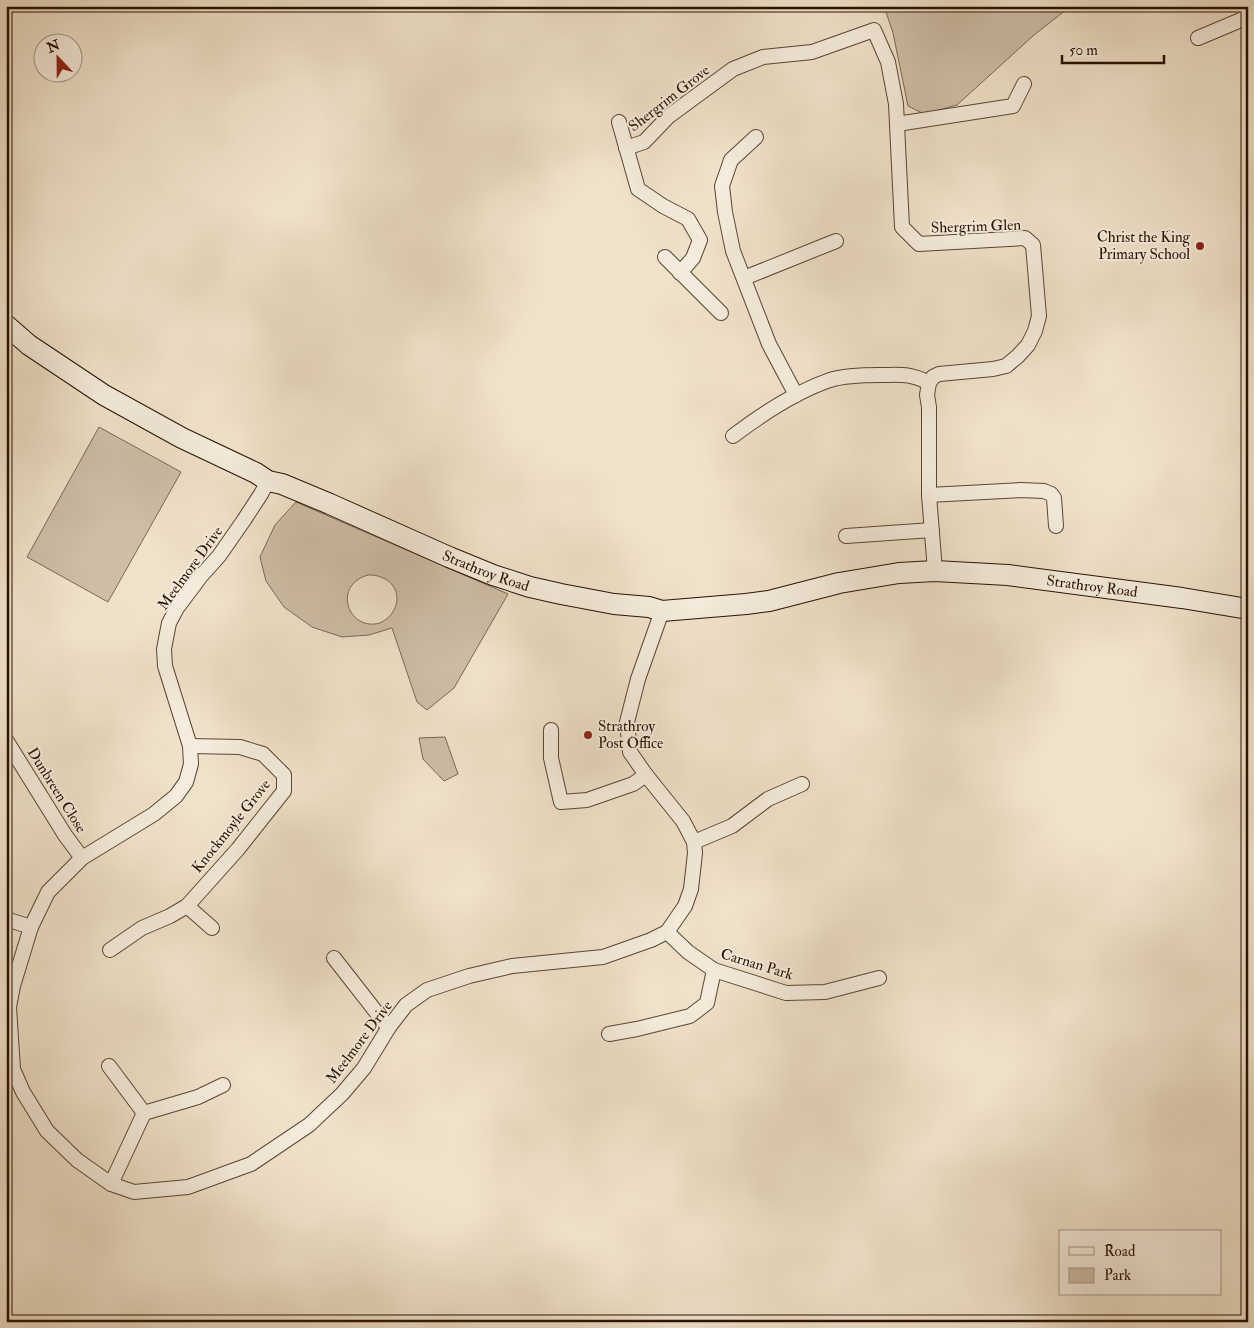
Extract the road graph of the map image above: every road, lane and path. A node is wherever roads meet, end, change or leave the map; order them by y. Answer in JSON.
{"nodes":[{"id":1,"x":1248,"y":17,"type":"edge"},
{"id":2,"x":874,"y":30,"type":"joint"},
{"id":3,"x":1198,"y":38,"type":"dead end"},
{"id":4,"x":1024,"y":84,"type":"dead end"},
{"id":5,"x":619,"y":122,"type":"dead end"},
{"id":6,"x":897,"y":124,"type":"junction"},
{"id":7,"x":756,"y":137,"type":"dead end"},
{"id":8,"x":626,"y":148,"type":"junction"},
{"id":9,"x":836,"y":240,"type":"dead end"},
{"id":10,"x":665,"y":257,"type":"dead end"},
{"id":11,"x":680,"y":273,"type":"junction"},
{"id":12,"x":744,"y":278,"type":"junction"},
{"id":13,"x":721,"y":313,"type":"dead end"},
{"id":14,"x":6,"y":325,"type":"edge"},
{"id":15,"x":929,"y":382,"type":"junction"},
{"id":16,"x":796,"y":395,"type":"junction"},
{"id":17,"x":733,"y":436,"type":"dead end"},
{"id":18,"x":268,"y":480,"type":"junction"},
{"id":19,"x":929,"y":495,"type":"junction"},
{"id":20,"x":1056,"y":526,"type":"dead end"},
{"id":21,"x":932,"y":530,"type":"junction"},
{"id":22,"x":846,"y":536,"type":"dead end"},
{"id":23,"x":935,"y":571,"type":"junction"},
{"id":24,"x":1248,"y":609,"type":"edge"},
{"id":25,"x":662,"y":611,"type":"junction"},
{"id":26,"x":551,"y":730,"type":"dead end"},
{"id":27,"x":6,"y":740,"type":"edge"},
{"id":28,"x":190,"y":746,"type":"junction"},
{"id":29,"x":646,"y":775,"type":"junction"},
{"id":30,"x":802,"y":784,"type":"dead end"},
{"id":31,"x":694,"y":842,"type":"junction"},
{"id":32,"x":82,"y":858,"type":"junction"},
{"id":33,"x":187,"y":906,"type":"junction"},
{"id":34,"x":6,"y":919,"type":"edge"},
{"id":35,"x":31,"y":927,"type":"junction"},
{"id":36,"x":212,"y":928,"type":"dead end"},
{"id":37,"x":667,"y":932,"type":"junction"},
{"id":38,"x":110,"y":950,"type":"dead end"},
{"id":39,"x":334,"y":958,"type":"dead end"},
{"id":40,"x":714,"y":970,"type":"junction"},
{"id":41,"x":879,"y":978,"type":"dead end"},
{"id":42,"x":8,"y":1007,"type":"edge"},
{"id":43,"x":389,"y":1027,"type":"junction"},
{"id":44,"x":608,"y":1034,"type":"dead end"},
{"id":45,"x":109,"y":1066,"type":"dead end"},
{"id":46,"x":223,"y":1085,"type":"dead end"},
{"id":47,"x":144,"y":1113,"type":"junction"},
{"id":48,"x":111,"y":1184,"type":"junction"}],
"edges":[{"from":1,"to":3,"type":"street"},
{"from":2,"to":6,"type":"street","name":"Shergrim Glen"},
{"from":2,"to":8,"type":"street","name":"Shergrim Grove"},
{"from":4,"to":6,"type":"street"},
{"from":5,"to":8,"type":"street","name":"Shergrim Grove"},
{"from":6,"to":15,"type":"street","name":"Shergrim Glen"},
{"from":7,"to":12,"type":"street"},
{"from":8,"to":11,"type":"street","name":"Shergrim Grove"},
{"from":9,"to":12,"type":"street"},
{"from":10,"to":11,"type":"street"},
{"from":11,"to":13,"type":"street"},
{"from":12,"to":16,"type":"street"},
{"from":14,"to":18,"type":"street","name":"Strathroy Road"},
{"from":15,"to":16,"type":"street"},
{"from":15,"to":19,"type":"street"},
{"from":16,"to":17,"type":"street"},
{"from":18,"to":25,"type":"street","name":"Strathroy Road"},
{"from":18,"to":28,"type":"street","name":"Meelmore Drive"},
{"from":19,"to":20,"type":"street"},
{"from":19,"to":21,"type":"street"},
{"from":21,"to":22,"type":"street"},
{"from":21,"to":23,"type":"street"},
{"from":23,"to":24,"type":"street","name":"Strathroy Road"},
{"from":23,"to":25,"type":"street","name":"Strathroy Road"},
{"from":25,"to":29,"type":"street"},
{"from":26,"to":29,"type":"street"},
{"from":27,"to":32,"type":"street","name":"Dunbreen Close"},
{"from":28,"to":32,"type":"street","name":"Meelmore Drive"},
{"from":28,"to":33,"type":"street","name":"Knockmoyle Grove"},
{"from":29,"to":31,"type":"street"},
{"from":30,"to":31,"type":"street"},
{"from":31,"to":37,"type":"street","name":"Meelmore Drive"},
{"from":32,"to":35,"type":"street","name":"Meelmore Drive"},
{"from":33,"to":36,"type":"street"},
{"from":33,"to":38,"type":"street","name":"Knockmoyle Grove"},
{"from":34,"to":35,"type":"street"},
{"from":35,"to":42,"type":"street","name":"Meelmore Drive"},
{"from":37,"to":40,"type":"street","name":"Carnan Park"},
{"from":37,"to":43,"type":"street","name":"Meelmore Drive"},
{"from":39,"to":43,"type":"street"},
{"from":40,"to":41,"type":"street","name":"Carnan Park"},
{"from":40,"to":44,"type":"street"},
{"from":42,"to":48,"type":"street","name":"Meelmore Drive"},
{"from":43,"to":48,"type":"street","name":"Meelmore Drive"},
{"from":45,"to":47,"type":"street"},
{"from":46,"to":47,"type":"street"},
{"from":47,"to":48,"type":"street"}]}
